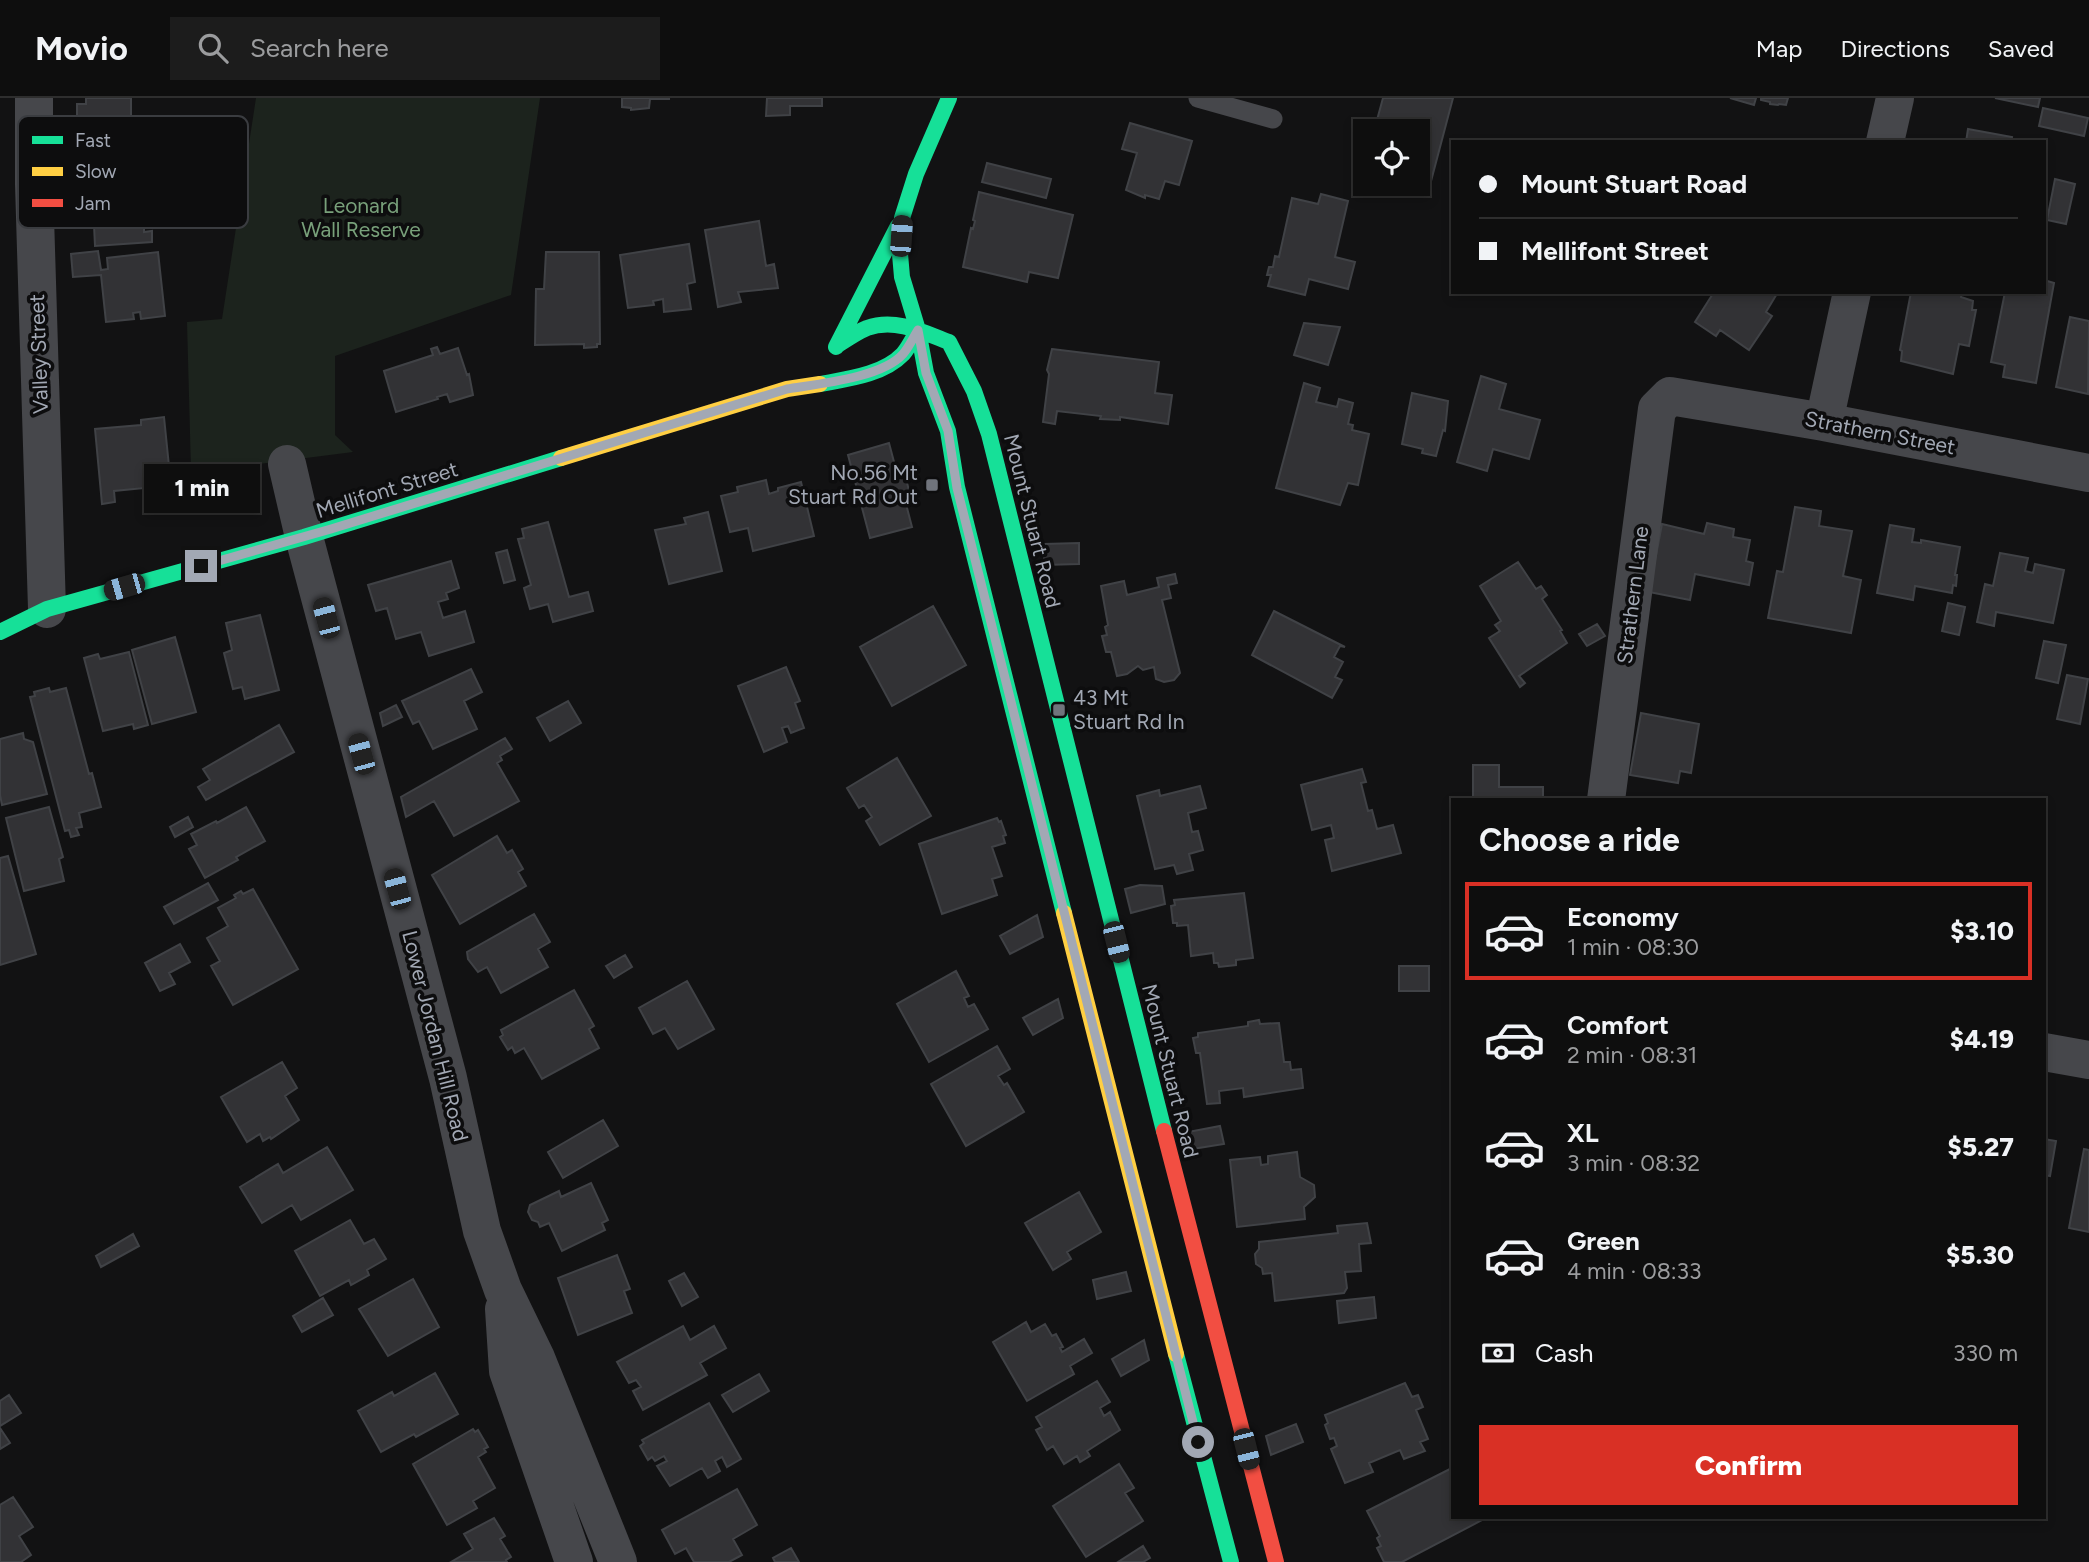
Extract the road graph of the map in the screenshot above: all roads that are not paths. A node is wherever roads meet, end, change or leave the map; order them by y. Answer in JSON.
{"nodes":[{"id":1,"x":34,"y":98,"type":"edge"},
{"id":2,"x":949,"y":98,"type":"edge"},
{"id":3,"x":1198,"y":98,"type":"edge"},
{"id":4,"x":1895,"y":98,"type":"edge"},
{"id":5,"x":34,"y":116,"type":"edge"},
{"id":6,"x":1273,"y":119,"type":"dead end"},
{"id":7,"x":1885,"y":140,"type":"edge"},
{"id":8,"x":902,"y":218,"type":"junction"},
{"id":9,"x":35,"y":228,"type":"edge"},
{"id":10,"x":1852,"y":294,"type":"edge"},
{"id":11,"x":918,"y":330,"type":"junction"},
{"id":12,"x":807,"y":372,"type":"dead end"},
{"id":13,"x":787,"y":389,"type":"junction"},
{"id":14,"x":1670,"y":396,"type":"joint"},
{"id":15,"x":1824,"y":422,"type":"junction"},
{"id":16,"x":287,"y":464,"type":"dead end"},
{"id":17,"x":2089,"y":473,"type":"edge"},
{"id":18,"x":304,"y":537,"type":"junction"},
{"id":19,"x":47,"y":609,"type":"junction"},
{"id":20,"x":0,"y":632,"type":"edge"},
{"id":21,"x":1606,"y":798,"type":"edge"},
{"id":22,"x":2046,"y":1052,"type":"edge"},
{"id":23,"x":2089,"y":1060,"type":"edge"},
{"id":24,"x":503,"y":1290,"type":"junction"},
{"id":25,"x":574,"y":1562,"type":"edge"},
{"id":26,"x":618,"y":1562,"type":"edge"},
{"id":27,"x":1231,"y":1562,"type":"edge"},
{"id":28,"x":1276,"y":1562,"type":"edge"}],
"edges":[{"from":1,"to":5,"type":"street","name":"Valley Street"},
{"from":2,"to":8,"type":"street"},
{"from":3,"to":6,"type":"lane"},
{"from":4,"to":7,"type":"street"},
{"from":8,"to":11,"type":"street"},
{"from":8,"to":11,"type":"street"},
{"from":9,"to":19,"type":"street","name":"Valley Street"},
{"from":10,"to":15,"type":"street"},
{"from":11,"to":13,"type":"street","name":"Mellifont Street"},
{"from":11,"to":27,"type":"street"},
{"from":11,"to":28,"type":"street","name":"Mount Stuart Road"},
{"from":12,"to":13,"type":"street","name":"Mellifont Street"},
{"from":13,"to":18,"type":"street","name":"Mellifont Street"},
{"from":14,"to":15,"type":"street","name":"Strathern Street"},
{"from":14,"to":21,"type":"street","name":"Strathern Lane"},
{"from":15,"to":17,"type":"street","name":"Strathern Street"},
{"from":16,"to":18,"type":"street","name":"Lower Jordan Hill Road"},
{"from":18,"to":19,"type":"street","name":"Mellifont Street"},
{"from":18,"to":24,"type":"street","name":"Lower Jordan Hill Road"},
{"from":19,"to":20,"type":"street","name":"Mellifont Street"},
{"from":22,"to":23,"type":"street"},
{"from":24,"to":25,"type":"street","name":"Lower Jordan Hill Road"},
{"from":24,"to":26,"type":"street","name":"Lower Jordan Hill Road"}]}
